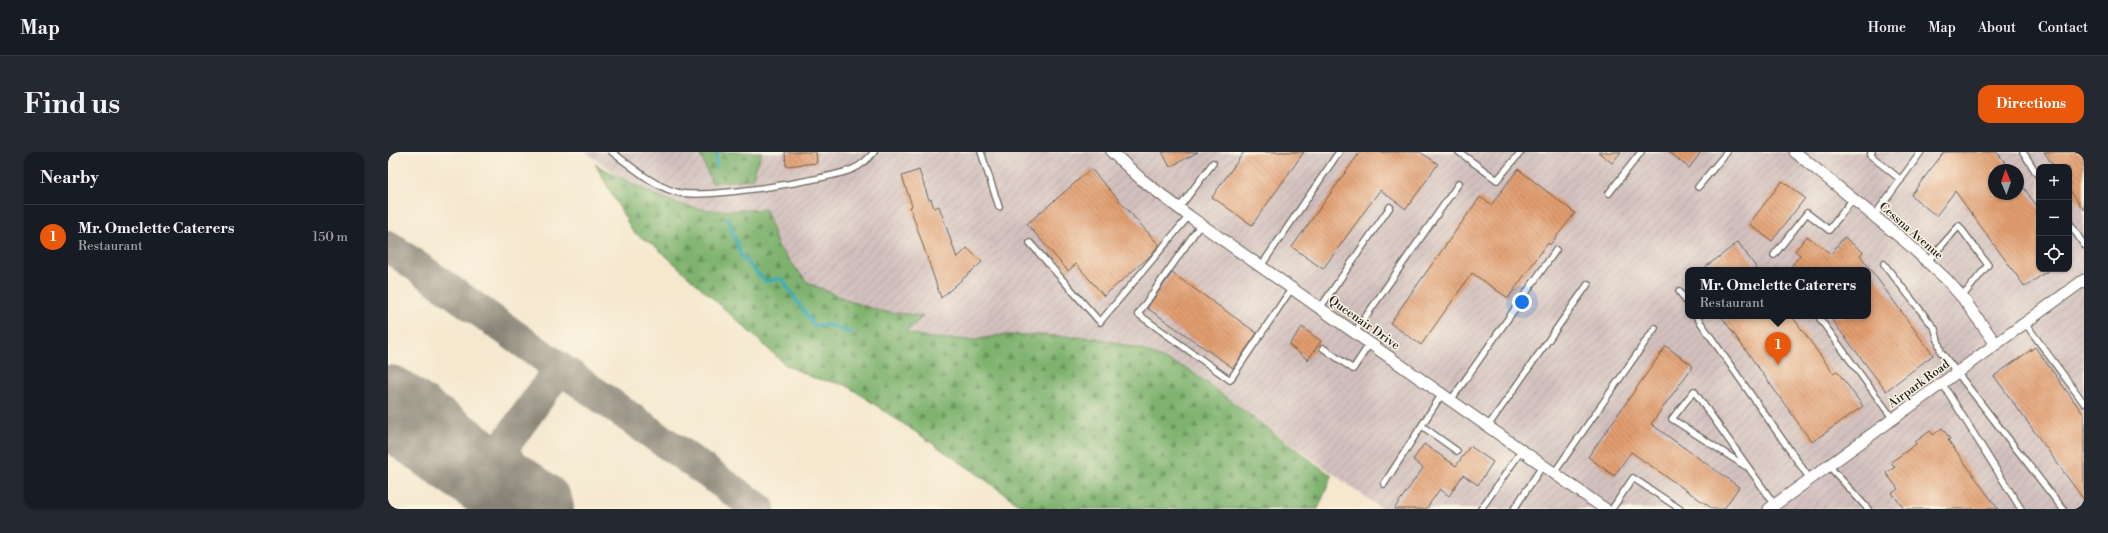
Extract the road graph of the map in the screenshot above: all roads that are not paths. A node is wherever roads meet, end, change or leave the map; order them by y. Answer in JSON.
{"nodes":[{"id":1,"x":612,"y":152,"type":"edge"},
{"id":2,"x":874,"y":152,"type":"edge"},
{"id":3,"x":981,"y":152,"type":"edge"},
{"id":4,"x":1112,"y":152,"type":"edge"},
{"id":5,"x":1339,"y":152,"type":"edge"},
{"id":6,"x":1459,"y":152,"type":"edge"},
{"id":7,"x":1522,"y":152,"type":"edge"},
{"id":8,"x":1641,"y":152,"type":"edge"},
{"id":9,"x":1727,"y":152,"type":"edge"},
{"id":10,"x":1795,"y":152,"type":"edge"},
{"id":11,"x":1872,"y":152,"type":"edge"},
{"id":12,"x":1921,"y":152,"type":"edge"},
{"id":13,"x":2022,"y":152,"type":"edge"},
{"id":14,"x":1213,"y":163,"type":"dead end"},
{"id":15,"x":2036,"y":173,"type":"edge"},
{"id":16,"x":1901,"y":180,"type":"junction"},
{"id":17,"x":1459,"y":183,"type":"dead end"},
{"id":18,"x":1698,"y":187,"type":"dead end"},
{"id":19,"x":1609,"y":193,"type":"dead end"},
{"id":20,"x":1853,"y":199,"type":"junction"},
{"id":21,"x":999,"y":207,"type":"dead end"},
{"id":22,"x":1390,"y":207,"type":"dead end"},
{"id":23,"x":1179,"y":208,"type":"junction"},
{"id":24,"x":1189,"y":216,"type":"junction"},
{"id":25,"x":1874,"y":216,"type":"junction"},
{"id":26,"x":1201,"y":224,"type":"junction"},
{"id":27,"x":2072,"y":227,"type":"edge"},
{"id":28,"x":1030,"y":243,"type":"dead end"},
{"id":29,"x":2084,"y":245,"type":"edge"},
{"id":30,"x":1556,"y":250,"type":"dead end"},
{"id":31,"x":1774,"y":256,"type":"dead end"},
{"id":32,"x":1927,"y":262,"type":"junction"},
{"id":33,"x":1884,"y":264,"type":"dead end"},
{"id":34,"x":1261,"y":266,"type":"junction"},
{"id":35,"x":2084,"y":280,"type":"edge"},
{"id":36,"x":1588,"y":284,"type":"dead end"},
{"id":37,"x":1292,"y":288,"type":"junction"},
{"id":38,"x":1679,"y":291,"type":"dead end"},
{"id":39,"x":1962,"y":297,"type":"junction"},
{"id":40,"x":1685,"y":300,"type":"edge"},
{"id":41,"x":1320,"y":308,"type":"junction"},
{"id":42,"x":1698,"y":319,"type":"edge"},
{"id":43,"x":1820,"y":320,"type":"dead end"},
{"id":44,"x":2025,"y":323,"type":"junction"},
{"id":45,"x":1655,"y":328,"type":"dead end"},
{"id":46,"x":1354,"y":332,"type":"junction"},
{"id":47,"x":1370,"y":343,"type":"junction"},
{"id":48,"x":1996,"y":344,"type":"junction"},
{"id":49,"x":1323,"y":348,"type":"dead end"},
{"id":50,"x":1957,"y":373,"type":"junction"},
{"id":51,"x":1942,"y":383,"type":"junction"},
{"id":52,"x":1447,"y":397,"type":"junction"},
{"id":53,"x":2084,"y":403,"type":"edge"},
{"id":54,"x":1893,"y":419,"type":"junction"},
{"id":55,"x":1422,"y":426,"type":"junction"},
{"id":56,"x":1488,"y":426,"type":"junction"},
{"id":57,"x":1522,"y":450,"type":"junction"},
{"id":58,"x":1457,"y":451,"type":"dead end"},
{"id":59,"x":1543,"y":465,"type":"junction"},
{"id":60,"x":1745,"y":466,"type":"junction"},
{"id":61,"x":1829,"y":466,"type":"junction"},
{"id":62,"x":1554,"y":473,"type":"junction"},
{"id":63,"x":1810,"y":479,"type":"junction"},
{"id":64,"x":1384,"y":484,"type":"dead end"},
{"id":65,"x":1772,"y":507,"type":"edge"},
{"id":66,"x":1481,"y":509,"type":"edge"},
{"id":67,"x":1514,"y":509,"type":"edge"},
{"id":68,"x":1605,"y":509,"type":"edge"},
{"id":69,"x":1612,"y":509,"type":"edge"},
{"id":70,"x":1680,"y":509,"type":"edge"},
{"id":71,"x":1868,"y":509,"type":"edge"},
{"id":72,"x":2021,"y":509,"type":"edge"},
{"id":73,"x":2063,"y":509,"type":"edge"}],
"edges":[{"from":1,"to":2,"type":"lane"},
{"from":3,"to":21,"type":"lane"},
{"from":4,"to":23,"type":"street","name":"Queenair Drive"},
{"from":5,"to":34,"type":"lane"},
{"from":6,"to":7,"type":"lane"},
{"from":8,"to":19,"type":"lane"},
{"from":9,"to":18,"type":"lane"},
{"from":10,"to":20,"type":"street","name":"Cessna Avenue"},
{"from":11,"to":16,"type":"lane"},
{"from":12,"to":16,"type":"lane"},
{"from":13,"to":15,"type":"lane"},
{"from":14,"to":23,"type":"lane"},
{"from":16,"to":25,"type":"lane"},
{"from":17,"to":46,"type":"lane"},
{"from":20,"to":25,"type":"street","name":"Cessna Avenue"},
{"from":20,"to":31,"type":"lane"},
{"from":22,"to":41,"type":"lane"},
{"from":23,"to":24,"type":"street","name":"Queenair Drive"},
{"from":24,"to":26,"type":"street","name":"Queenair Drive"},
{"from":24,"to":28,"type":"lane"},
{"from":25,"to":32,"type":"street","name":"Cessna Avenue"},
{"from":26,"to":34,"type":"street","name":"Queenair Drive"},
{"from":26,"to":37,"type":"lane"},
{"from":27,"to":29,"type":"lane"},
{"from":30,"to":52,"type":"lane"},
{"from":32,"to":39,"type":"street","name":"Cessna Avenue"},
{"from":32,"to":39,"type":"lane"},
{"from":33,"to":50,"type":"lane"},
{"from":34,"to":37,"type":"street","name":"Queenair Drive"},
{"from":35,"to":44,"type":"street","name":"Airpark Road"},
{"from":36,"to":56,"type":"lane"},
{"from":37,"to":41,"type":"street","name":"Queenair Drive"},
{"from":38,"to":40,"type":"lane"},
{"from":39,"to":48,"type":"street","name":"Cessna Avenue"},
{"from":41,"to":46,"type":"street","name":"Queenair Drive"},
{"from":42,"to":63,"type":"lane"},
{"from":43,"to":54,"type":"lane"},
{"from":44,"to":48,"type":"street","name":"Airpark Road"},
{"from":44,"to":53,"type":"lane"},
{"from":45,"to":62,"type":"lane"},
{"from":46,"to":47,"type":"street","name":"Queenair Drive"},
{"from":47,"to":49,"type":"lane"},
{"from":47,"to":52,"type":"street","name":"Queenair Drive"},
{"from":48,"to":50,"type":"street","name":"Airpark Road"},
{"from":50,"to":51,"type":"street","name":"Airpark Road"},
{"from":50,"to":73,"type":"lane"},
{"from":51,"to":54,"type":"street","name":"Airpark Road"},
{"from":51,"to":72,"type":"lane"},
{"from":52,"to":55,"type":"lane"},
{"from":52,"to":56,"type":"street","name":"Queenair Drive"},
{"from":54,"to":61,"type":"street","name":"Airpark Road"},
{"from":55,"to":58,"type":"lane"},
{"from":55,"to":64,"type":"lane"},
{"from":56,"to":57,"type":"street","name":"Queenair Drive"},
{"from":57,"to":59,"type":"street","name":"Queenair Drive"},
{"from":57,"to":66,"type":"lane"},
{"from":59,"to":62,"type":"street","name":"Queenair Drive"},
{"from":59,"to":67,"type":"lane"},
{"from":60,"to":60,"type":"lane"},
{"from":60,"to":65,"type":"lane"},
{"from":61,"to":63,"type":"street","name":"Airpark Road"},
{"from":61,"to":71,"type":"lane"},
{"from":62,"to":68,"type":"street","name":"Queenair Drive"},
{"from":63,"to":65,"type":"street","name":"Airpark Road"},
{"from":69,"to":70,"type":"lane"}]}
